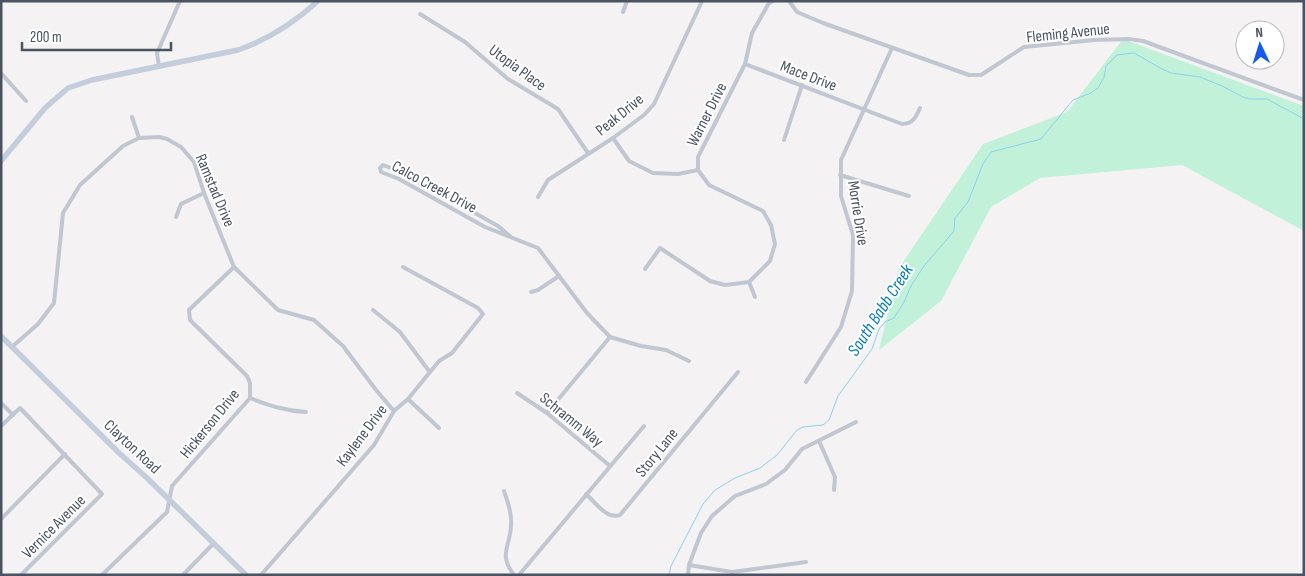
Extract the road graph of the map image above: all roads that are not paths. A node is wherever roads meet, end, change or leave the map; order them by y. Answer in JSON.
{"nodes":[{"id":1,"x":180,"y":1,"type":"edge"},
{"id":2,"x":318,"y":1,"type":"edge"},
{"id":3,"x":627,"y":1,"type":"edge"},
{"id":4,"x":702,"y":1,"type":"edge"},
{"id":5,"x":773,"y":1,"type":"edge"},
{"id":6,"x":790,"y":1,"type":"edge"},
{"id":7,"x":623,"y":12,"type":"dead end"},
{"id":8,"x":420,"y":14,"type":"dead end"},
{"id":9,"x":892,"y":48,"type":"junction"},
{"id":10,"x":745,"y":64,"type":"junction"},
{"id":11,"x":159,"y":67,"type":"junction"},
{"id":12,"x":1,"y":72,"type":"edge"},
{"id":13,"x":802,"y":86,"type":"junction"},
{"id":14,"x":1304,"y":100,"type":"edge"},
{"id":15,"x":26,"y":102,"type":"dead end"},
{"id":16,"x":920,"y":108,"type":"dead end"},
{"id":17,"x":863,"y":109,"type":"junction"},
{"id":18,"x":132,"y":117,"type":"dead end"},
{"id":19,"x":139,"y":138,"type":"junction"},
{"id":20,"x":613,"y":138,"type":"junction"},
{"id":21,"x":784,"y":140,"type":"dead end"},
{"id":22,"x":588,"y":153,"type":"junction"},
{"id":23,"x":1,"y":161,"type":"edge"},
{"id":24,"x":698,"y":170,"type":"junction"},
{"id":25,"x":840,"y":175,"type":"junction"},
{"id":26,"x":204,"y":193,"type":"junction"},
{"id":27,"x":909,"y":196,"type":"dead end"},
{"id":28,"x":538,"y":197,"type":"dead end"},
{"id":29,"x":176,"y":217,"type":"dead end"},
{"id":30,"x":512,"y":237,"type":"junction"},
{"id":31,"x":234,"y":267,"type":"junction"},
{"id":32,"x":403,"y":267,"type":"dead end"},
{"id":33,"x":645,"y":269,"type":"dead end"},
{"id":34,"x":560,"y":276,"type":"junction"},
{"id":35,"x":750,"y":282,"type":"junction"},
{"id":36,"x":531,"y":292,"type":"dead end"},
{"id":37,"x":755,"y":296,"type":"dead end"},
{"id":38,"x":372,"y":310,"type":"dead end"},
{"id":39,"x":1,"y":336,"type":"edge"},
{"id":40,"x":610,"y":337,"type":"junction"},
{"id":41,"x":13,"y":346,"type":"junction"},
{"id":42,"x":689,"y":361,"type":"dead end"},
{"id":43,"x":429,"y":372,"type":"junction"},
{"id":44,"x":738,"y":372,"type":"dead end"},
{"id":45,"x":806,"y":382,"type":"dead end"},
{"id":46,"x":517,"y":392,"type":"dead end"},
{"id":47,"x":250,"y":398,"type":"junction"},
{"id":48,"x":408,"y":399,"type":"junction"},
{"id":49,"x":1,"y":403,"type":"edge"},
{"id":50,"x":394,"y":411,"type":"junction"},
{"id":51,"x":306,"y":412,"type":"dead end"},
{"id":52,"x":547,"y":413,"type":"junction"},
{"id":53,"x":13,"y":414,"type":"junction"},
{"id":54,"x":856,"y":422,"type":"dead end"},
{"id":55,"x":1,"y":426,"type":"edge"},
{"id":56,"x":644,"y":426,"type":"dead end"},
{"id":57,"x":439,"y":428,"type":"dead end"},
{"id":58,"x":819,"y":441,"type":"junction"},
{"id":59,"x":65,"y":454,"type":"junction"},
{"id":60,"x":610,"y":466,"type":"junction"},
{"id":61,"x":834,"y":490,"type":"dead end"},
{"id":62,"x":504,"y":491,"type":"dead end"},
{"id":63,"x":586,"y":494,"type":"junction"},
{"id":64,"x":169,"y":499,"type":"junction"},
{"id":65,"x":1,"y":519,"type":"edge"},
{"id":66,"x":213,"y":544,"type":"junction"},
{"id":67,"x":806,"y":562,"type":"dead end"},
{"id":68,"x":689,"y":565,"type":"junction"},
{"id":69,"x":21,"y":575,"type":"edge"},
{"id":70,"x":102,"y":575,"type":"edge"},
{"id":71,"x":183,"y":575,"type":"edge"},
{"id":72,"x":246,"y":575,"type":"edge"},
{"id":73,"x":261,"y":575,"type":"edge"},
{"id":74,"x":514,"y":575,"type":"edge"},
{"id":75,"x":518,"y":575,"type":"edge"},
{"id":76,"x":688,"y":575,"type":"edge"}],
"edges":[{"from":1,"to":11,"type":"street"},
{"from":2,"to":11,"type":"street"},
{"from":3,"to":7,"type":"street"},
{"from":4,"to":20,"type":"street","name":"Peak Drive"},
{"from":5,"to":10,"type":"street","name":"Warner Drive"},
{"from":6,"to":9,"type":"street","name":"Fleming Avenue"},
{"from":8,"to":22,"type":"street","name":"Utopia Place"},
{"from":9,"to":14,"type":"street","name":"Fleming Avenue"},
{"from":9,"to":17,"type":"street","name":"Morrie Drive"},
{"from":10,"to":13,"type":"street","name":"Mace Drive"},
{"from":10,"to":24,"type":"street","name":"Warner Drive"},
{"from":11,"to":23,"type":"street"},
{"from":12,"to":15,"type":"street"},
{"from":13,"to":17,"type":"street","name":"Mace Drive"},
{"from":13,"to":21,"type":"street"},
{"from":16,"to":17,"type":"street","name":"Mace Drive"},
{"from":17,"to":25,"type":"street","name":"Morrie Drive"},
{"from":18,"to":19,"type":"street"},
{"from":19,"to":26,"type":"street","name":"Ramstad Drive"},
{"from":19,"to":41,"type":"street"},
{"from":20,"to":22,"type":"street","name":"Peak Drive"},
{"from":20,"to":24,"type":"street"},
{"from":22,"to":28,"type":"street","name":"Peak Drive"},
{"from":24,"to":35,"type":"street","name":"Warner Drive"},
{"from":25,"to":27,"type":"street"},
{"from":25,"to":45,"type":"street","name":"Morrie Drive"},
{"from":26,"to":29,"type":"street"},
{"from":26,"to":31,"type":"street","name":"Ramstad Drive"},
{"from":30,"to":30,"type":"street","name":"Calco Creek Drive"},
{"from":30,"to":34,"type":"street","name":"Calco Creek Drive"},
{"from":31,"to":47,"type":"street","name":"Hickerson Drive"},
{"from":31,"to":50,"type":"street","name":"Ramstad Drive"},
{"from":32,"to":43,"type":"street","name":"Kaylene Drive"},
{"from":33,"to":35,"type":"street"},
{"from":34,"to":36,"type":"street"},
{"from":34,"to":40,"type":"street","name":"Calco Creek Drive"},
{"from":35,"to":37,"type":"street"},
{"from":38,"to":43,"type":"street"},
{"from":39,"to":41,"type":"street","name":"Clayton Road"},
{"from":40,"to":42,"type":"street","name":"Calco Creek Drive"},
{"from":40,"to":52,"type":"street"},
{"from":41,"to":64,"type":"street","name":"Clayton Road"},
{"from":43,"to":48,"type":"street","name":"Kaylene Drive"},
{"from":44,"to":63,"type":"street","name":"Story Lane"},
{"from":46,"to":52,"type":"street","name":"Schramm Way"},
{"from":47,"to":51,"type":"street"},
{"from":47,"to":64,"type":"street","name":"Hickerson Drive"},
{"from":48,"to":50,"type":"street","name":"Kaylene Drive"},
{"from":48,"to":57,"type":"street"},
{"from":49,"to":53,"type":"street"},
{"from":50,"to":73,"type":"street","name":"Kaylene Drive"},
{"from":52,"to":60,"type":"street","name":"Schramm Way"},
{"from":53,"to":55,"type":"street"},
{"from":53,"to":59,"type":"street"},
{"from":54,"to":58,"type":"street"},
{"from":56,"to":60,"type":"street","name":"Story Lane"},
{"from":58,"to":61,"type":"street"},
{"from":58,"to":68,"type":"street"},
{"from":59,"to":65,"type":"street"},
{"from":59,"to":69,"type":"street","name":"Vernice Avenue"},
{"from":60,"to":63,"type":"street","name":"Story Lane"},
{"from":62,"to":74,"type":"street"},
{"from":63,"to":75,"type":"street","name":"Story Lane"},
{"from":64,"to":66,"type":"street","name":"Clayton Road"},
{"from":64,"to":70,"type":"street","name":"Hickerson Drive"},
{"from":66,"to":71,"type":"street"},
{"from":66,"to":72,"type":"street","name":"Clayton Road"},
{"from":67,"to":68,"type":"street"},
{"from":68,"to":76,"type":"street"}]}
